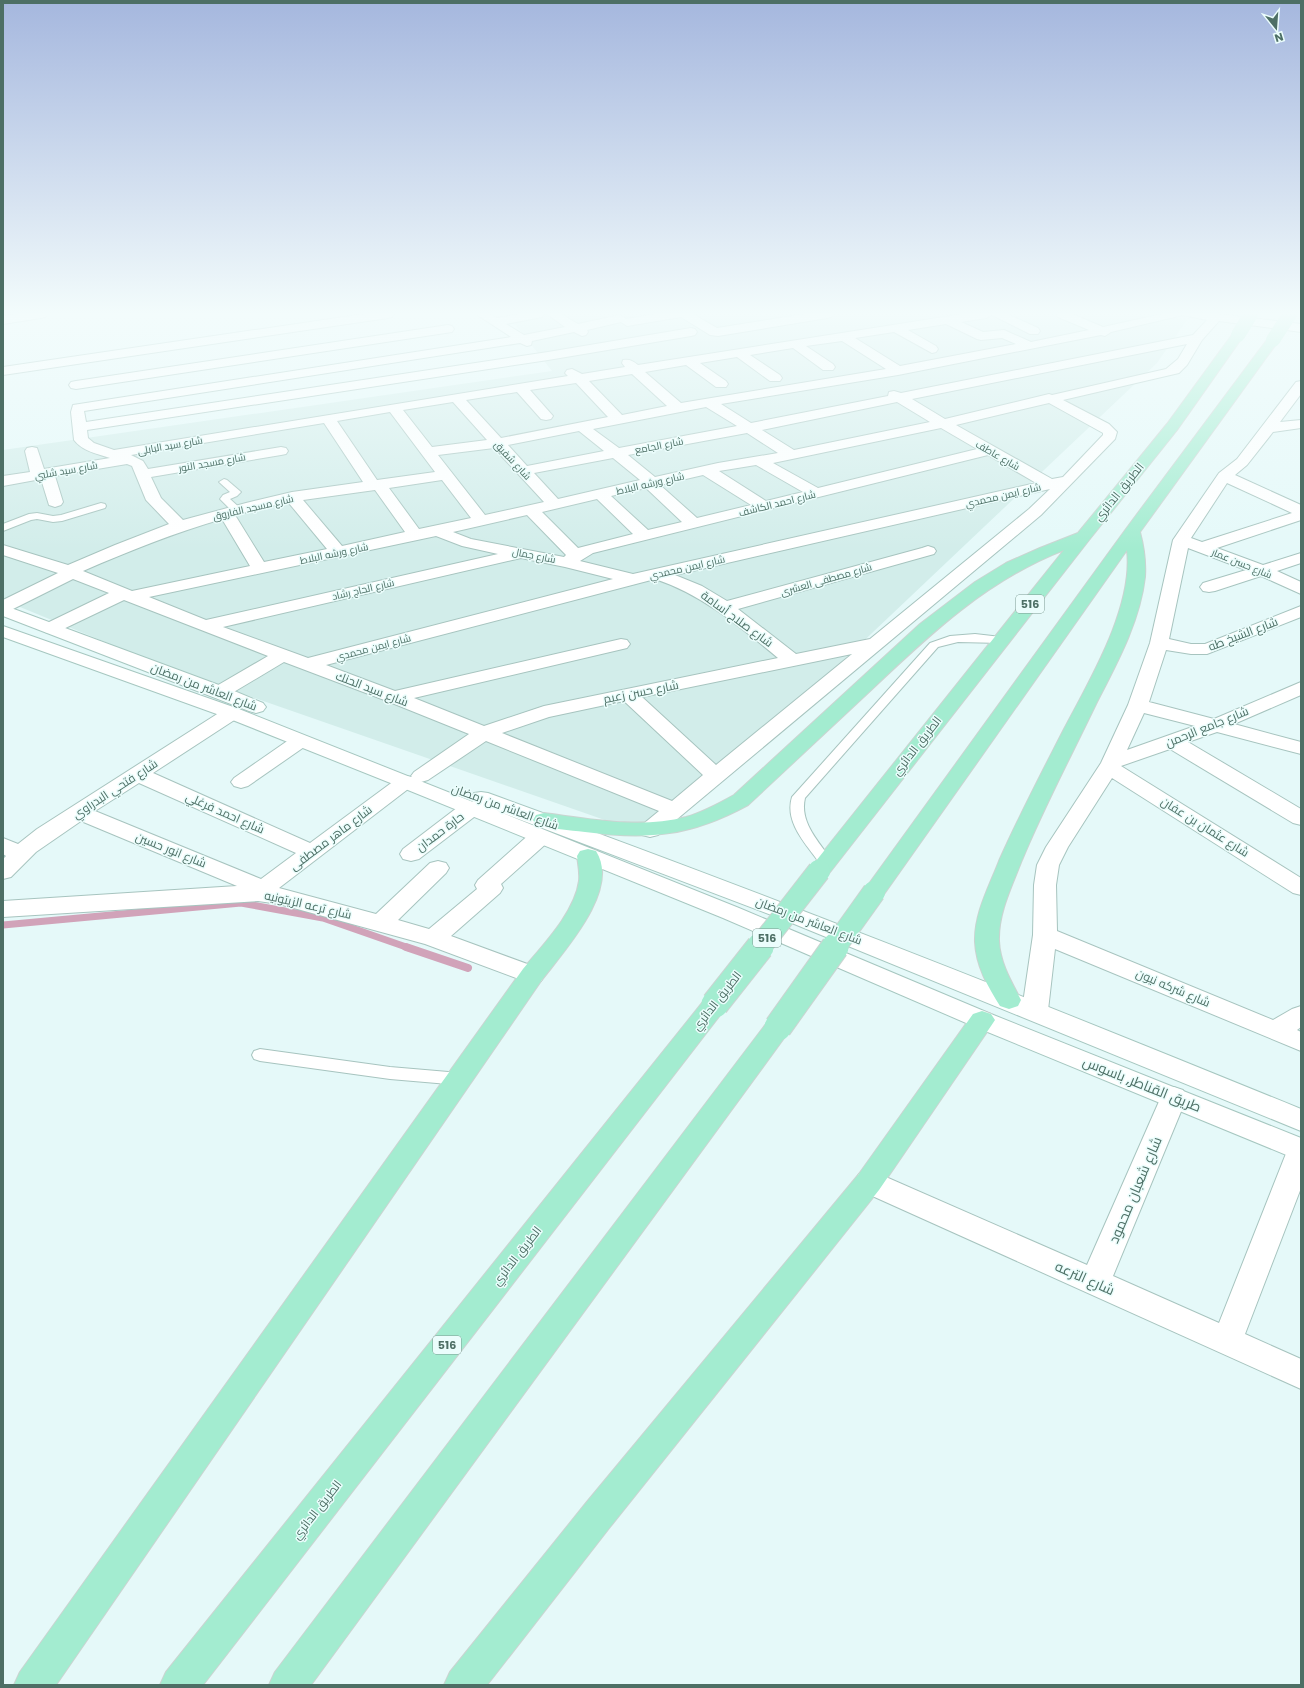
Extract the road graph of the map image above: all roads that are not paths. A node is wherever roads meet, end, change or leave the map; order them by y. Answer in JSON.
{"nodes":[{"id":1,"x":77,"y":393,"type":"edge"},
{"id":2,"x":176,"y":393,"type":"edge"},
{"id":3,"x":306,"y":393,"type":"edge"},
{"id":4,"x":490,"y":393,"type":"edge"},
{"id":5,"x":525,"y":393,"type":"edge"},
{"id":6,"x":594,"y":393,"type":"edge"},
{"id":7,"x":662,"y":393,"type":"edge"},
{"id":8,"x":768,"y":393,"type":"edge"},
{"id":9,"x":891,"y":393,"type":"edge"},
{"id":10,"x":920,"y":393,"type":"edge"},
{"id":11,"x":1067,"y":393,"type":"edge"},
{"id":12,"x":1197,"y":393,"type":"edge"},
{"id":13,"x":1234,"y":393,"type":"edge"},
{"id":14,"x":1295,"y":393,"type":"edge"},
{"id":15,"x":899,"y":397,"type":"junction"},
{"id":16,"x":456,"y":398,"type":"junction"},
{"id":17,"x":1049,"y":398,"type":"junction"},
{"id":18,"x":708,"y":402,"type":"junction"},
{"id":19,"x":78,"y":408,"type":"junction"},
{"id":20,"x":394,"y":408,"type":"junction"},
{"id":21,"x":678,"y":408,"type":"junction"},
{"id":22,"x":546,"y":416,"type":"dead end"},
{"id":23,"x":328,"y":418,"type":"junction"},
{"id":24,"x":618,"y":419,"type":"junction"},
{"id":25,"x":944,"y":423,"type":"junction"},
{"id":26,"x":1301,"y":424,"type":"edge"},
{"id":27,"x":581,"y":426,"type":"junction"},
{"id":28,"x":80,"y":427,"type":"junction"},
{"id":29,"x":749,"y":428,"type":"junction"},
{"id":30,"x":1267,"y":428,"type":"junction"},
{"id":31,"x":262,"y":429,"type":"junction"},
{"id":32,"x":497,"y":443,"type":"junction"},
{"id":33,"x":281,"y":450,"type":"junction"},
{"id":34,"x":990,"y":450,"type":"junction"},
{"id":35,"x":32,"y":451,"type":"dead end"},
{"id":36,"x":428,"y":452,"type":"junction"},
{"id":37,"x":615,"y":453,"type":"junction"},
{"id":38,"x":113,"y":454,"type":"junction"},
{"id":39,"x":792,"y":455,"type":"junction"},
{"id":40,"x":128,"y":459,"type":"junction"},
{"id":41,"x":757,"y":460,"type":"junction"},
{"id":42,"x":292,"y":463,"type":"dead end"},
{"id":43,"x":706,"y":470,"type":"junction"},
{"id":44,"x":523,"y":471,"type":"junction"},
{"id":45,"x":42,"y":474,"type":"junction"},
{"id":46,"x":143,"y":474,"type":"junction"},
{"id":47,"x":446,"y":475,"type":"junction"},
{"id":48,"x":1224,"y":476,"type":"junction"},
{"id":49,"x":1068,"y":480,"type":"junction"},
{"id":50,"x":3,"y":481,"type":"edge"},
{"id":51,"x":224,"y":482,"type":"dead end"},
{"id":52,"x":651,"y":483,"type":"junction"},
{"id":53,"x":1049,"y":484,"type":"junction"},
{"id":54,"x":376,"y":485,"type":"junction"},
{"id":55,"x":600,"y":494,"type":"junction"},
{"id":56,"x":816,"y":494,"type":"junction"},
{"id":57,"x":292,"y":497,"type":"junction"},
{"id":58,"x":55,"y":502,"type":"dead end"},
{"id":59,"x":554,"y":504,"type":"junction"},
{"id":60,"x":101,"y":506,"type":"dead end"},
{"id":61,"x":764,"y":506,"type":"junction"},
{"id":62,"x":531,"y":510,"type":"junction"},
{"id":63,"x":231,"y":511,"type":"junction"},
{"id":64,"x":1301,"y":511,"type":"edge"},
{"id":65,"x":1301,"y":515,"type":"edge"},
{"id":66,"x":481,"y":521,"type":"junction"},
{"id":67,"x":694,"y":524,"type":"junction"},
{"id":68,"x":180,"y":526,"type":"junction"},
{"id":69,"x":3,"y":528,"type":"edge"},
{"id":70,"x":437,"y":530,"type":"junction"},
{"id":71,"x":1132,"y":532,"type":"junction"},
{"id":72,"x":415,"y":535,"type":"junction"},
{"id":73,"x":646,"y":536,"type":"junction"},
{"id":74,"x":1083,"y":537,"type":"junction"},
{"id":75,"x":1181,"y":540,"type":"junction"},
{"id":76,"x":1203,"y":547,"type":"junction"},
{"id":77,"x":3,"y":550,"type":"edge"},
{"id":78,"x":928,"y":551,"type":"dead end"},
{"id":79,"x":338,"y":552,"type":"junction"},
{"id":80,"x":523,"y":553,"type":"junction"},
{"id":81,"x":571,"y":558,"type":"junction"},
{"id":82,"x":1301,"y":558,"type":"edge"},
{"id":83,"x":260,"y":568,"type":"junction"},
{"id":84,"x":1262,"y":570,"type":"junction"},
{"id":85,"x":71,"y":571,"type":"junction"},
{"id":86,"x":656,"y":574,"type":"junction"},
{"id":87,"x":633,"y":579,"type":"junction"},
{"id":88,"x":1209,"y":587,"type":"dead end"},
{"id":89,"x":1301,"y":589,"type":"edge"},
{"id":90,"x":127,"y":595,"type":"junction"},
{"id":91,"x":3,"y":607,"type":"edge"},
{"id":92,"x":725,"y":608,"type":"junction"},
{"id":93,"x":3,"y":610,"type":"edge"},
{"id":94,"x":1301,"y":611,"type":"edge"},
{"id":95,"x":204,"y":626,"type":"junction"},
{"id":96,"x":51,"y":628,"type":"junction"},
{"id":97,"x":3,"y":632,"type":"edge"},
{"id":98,"x":1001,"y":640,"type":"junction"},
{"id":99,"x":876,"y":643,"type":"junction"},
{"id":100,"x":1159,"y":643,"type":"junction"},
{"id":101,"x":621,"y":644,"type":"dead end"},
{"id":102,"x":283,"y":655,"type":"junction"},
{"id":103,"x":793,"y":661,"type":"junction"},
{"id":104,"x":308,"y":664,"type":"junction"},
{"id":105,"x":1301,"y":688,"type":"edge"},
{"id":106,"x":220,"y":692,"type":"junction"},
{"id":107,"x":628,"y":695,"type":"junction"},
{"id":108,"x":394,"y":697,"type":"junction"},
{"id":109,"x":1138,"y":705,"type":"junction"},
{"id":110,"x":232,"y":713,"type":"junction"},
{"id":111,"x":1214,"y":726,"type":"junction"},
{"id":112,"x":484,"y":733,"type":"junction"},
{"id":113,"x":300,"y":741,"type":"junction"},
{"id":114,"x":1172,"y":741,"type":"junction"},
{"id":115,"x":1301,"y":748,"type":"edge"},
{"id":116,"x":1110,"y":765,"type":"junction"},
{"id":117,"x":138,"y":774,"type":"junction"},
{"id":118,"x":716,"y":776,"type":"junction"},
{"id":119,"x":413,"y":779,"type":"junction"},
{"id":120,"x":241,"y":782,"type":"dead end"},
{"id":121,"x":470,"y":809,"type":"junction"},
{"id":122,"x":675,"y":810,"type":"junction"},
{"id":123,"x":79,"y":812,"type":"junction"},
{"id":124,"x":1301,"y":818,"type":"edge"},
{"id":125,"x":542,"y":829,"type":"junction"},
{"id":126,"x":650,"y":830,"type":"junction"},
{"id":127,"x":12,"y":849,"type":"edge"},
{"id":128,"x":312,"y":852,"type":"junction"},
{"id":129,"x":411,"y":854,"type":"dead end"},
{"id":130,"x":588,"y":856,"type":"junction"},
{"id":131,"x":822,"y":867,"type":"junction"},
{"id":132,"x":438,"y":868,"type":"dead end"},
{"id":133,"x":3,"y":872,"type":"edge"},
{"id":134,"x":1301,"y":888,"type":"edge"},
{"id":135,"x":261,"y":891,"type":"junction"},
{"id":136,"x":3,"y":909,"type":"edge"},
{"id":137,"x":381,"y":923,"type":"junction"},
{"id":138,"x":1045,"y":935,"type":"junction"},
{"id":139,"x":434,"y":938,"type":"junction"},
{"id":140,"x":532,"y":975,"type":"junction"},
{"id":141,"x":1009,"y":1000,"type":"junction"},
{"id":142,"x":1035,"y":1010,"type":"junction"},
{"id":143,"x":1301,"y":1015,"type":"edge"},
{"id":144,"x":982,"y":1020,"type":"junction"},
{"id":145,"x":1275,"y":1031,"type":"junction"},
{"id":146,"x":1301,"y":1042,"type":"edge"},
{"id":147,"x":260,"y":1055,"type":"dead end"},
{"id":148,"x":460,"y":1079,"type":"junction"},
{"id":149,"x":1174,"y":1097,"type":"junction"},
{"id":150,"x":1301,"y":1120,"type":"edge"},
{"id":151,"x":1301,"y":1150,"type":"edge"},
{"id":152,"x":869,"y":1182,"type":"junction"},
{"id":153,"x":1095,"y":1282,"type":"junction"},
{"id":154,"x":1227,"y":1341,"type":"junction"},
{"id":155,"x":1301,"y":1374,"type":"edge"},
{"id":156,"x":33,"y":1685,"type":"edge"},
{"id":157,"x":179,"y":1685,"type":"edge"},
{"id":158,"x":288,"y":1685,"type":"edge"},
{"id":159,"x":463,"y":1685,"type":"edge"}],
"edges":[{"from":1,"to":19,"type":"street"},
{"from":2,"to":19,"type":"street"},
{"from":3,"to":28,"type":"street"},
{"from":4,"to":16,"type":"street","name":"شارع سيد البابلى"},
{"from":5,"to":22,"type":"street"},
{"from":6,"to":24,"type":"street"},
{"from":7,"to":21,"type":"street"},
{"from":8,"to":18,"type":"street"},
{"from":9,"to":15,"type":"street","name":"شارع عاطف"},
{"from":10,"to":15,"type":"street","name":"شارع الجامع"},
{"from":11,"to":17,"type":"street","name":"شارع ورشه البلاط"},
{"from":12,"to":74,"type":"highway","name":"الطريق الدائري","number":"516","bridge":true},
{"from":13,"to":71,"type":"highway","bridge":true},
{"from":14,"to":30,"type":"street"},
{"from":15,"to":25,"type":"street","name":"شارع عاطف"},
{"from":15,"to":29,"type":"street","name":"شارع الجامع"},
{"from":16,"to":20,"type":"street","name":"شارع سيد البابلى"},
{"from":16,"to":32,"type":"street","name":"شارع شفيق"},
{"from":17,"to":25,"type":"street","name":"شارع ورشه البلاط"},
{"from":17,"to":49,"type":"street"},
{"from":18,"to":21,"type":"street"},
{"from":18,"to":29,"type":"street"},
{"from":19,"to":28,"type":"street"},
{"from":20,"to":23,"type":"street","name":"شارع سيد البابلى"},
{"from":20,"to":36,"type":"street"},
{"from":21,"to":24,"type":"street"},
{"from":23,"to":31,"type":"street","name":"شارع سيد البابلى"},
{"from":23,"to":54,"type":"street"},
{"from":24,"to":27,"type":"street"},
{"from":25,"to":34,"type":"street","name":"شارع عاطف"},
{"from":25,"to":39,"type":"street","name":"شارع ورشه البلاط"},
{"from":26,"to":30,"type":"street"},
{"from":27,"to":32,"type":"street"},
{"from":27,"to":37,"type":"street"},
{"from":28,"to":38,"type":"street"},
{"from":29,"to":37,"type":"street","name":"شارع الجامع"},
{"from":29,"to":39,"type":"street"},
{"from":30,"to":48,"type":"street"},
{"from":31,"to":33,"type":"street"},
{"from":31,"to":38,"type":"street","name":"شارع سيد البابلى"},
{"from":32,"to":36,"type":"street"},
{"from":32,"to":44,"type":"street","name":"شارع شفيق"},
{"from":33,"to":42,"type":"street"},
{"from":33,"to":46,"type":"street","name":"شارع مسجد النور"},
{"from":34,"to":53,"type":"street","name":"شارع عاطف"},
{"from":34,"to":56,"type":"street","name":"شارع احمد الكاشف"},
{"from":35,"to":45,"type":"street"},
{"from":36,"to":47,"type":"street"},
{"from":37,"to":44,"type":"street","name":"شارع الجامع"},
{"from":37,"to":52,"type":"street"},
{"from":38,"to":40,"type":"street"},
{"from":39,"to":41,"type":"street","name":"شارع ورشه البلاط"},
{"from":40,"to":45,"type":"street","name":"شارع سيد شلبي"},
{"from":40,"to":46,"type":"street"},
{"from":41,"to":43,"type":"street","name":"شارع ورشه البلاط"},
{"from":41,"to":56,"type":"street"},
{"from":43,"to":52,"type":"street","name":"شارع ورشه البلاط"},
{"from":43,"to":61,"type":"street"},
{"from":44,"to":59,"type":"street","name":"شارع شفيق"},
{"from":45,"to":50,"type":"street","name":"شارع سيد شلبي"},
{"from":45,"to":58,"type":"street"},
{"from":46,"to":68,"type":"street"},
{"from":47,"to":54,"type":"street","name":"شارع مسجد الفاروق"},
{"from":47,"to":66,"type":"street"},
{"from":48,"to":64,"type":"street"},
{"from":48,"to":75,"type":"street"},
{"from":49,"to":53,"type":"street","name":"شارع ايمن محمدي"},
{"from":49,"to":99,"type":"street"},
{"from":51,"to":63,"type":"lane"},
{"from":52,"to":55,"type":"street","name":"شارع ورشه البلاط"},
{"from":52,"to":67,"type":"street"},
{"from":53,"to":86,"type":"street","name":"شارع ايمن محمدي"},
{"from":54,"to":57,"type":"street","name":"شارع مسجد الفاروق"},
{"from":54,"to":72,"type":"street"},
{"from":55,"to":59,"type":"street","name":"شارع ورشه البلاط"},
{"from":55,"to":73,"type":"street"},
{"from":56,"to":61,"type":"street","name":"شارع احمد الكاشف"},
{"from":57,"to":63,"type":"street","name":"شارع مسجد الفاروق"},
{"from":57,"to":79,"type":"street"},
{"from":59,"to":62,"type":"street","name":"شارع ورشه البلاط"},
{"from":60,"to":69,"type":"lane"},
{"from":61,"to":67,"type":"street","name":"شارع احمد الكاشف"},
{"from":62,"to":66,"type":"street","name":"شارع ورشه البلاط"},
{"from":62,"to":81,"type":"street"},
{"from":63,"to":68,"type":"street","name":"شارع مسجد الفاروق"},
{"from":63,"to":83,"type":"street"},
{"from":65,"to":76,"type":"street"},
{"from":66,"to":70,"type":"street","name":"شارع ورشه البلاط"},
{"from":67,"to":73,"type":"street","name":"شارع احمد الكاشف"},
{"from":68,"to":85,"type":"street","name":"شارع مسجد الفاروق"},
{"from":70,"to":72,"type":"street","name":"شارع ورشه البلاط"},
{"from":70,"to":80,"type":"street","name":"شارع جمال"},
{"from":71,"to":141,"type":"highway"},
{"from":71,"to":158,"type":"highway","bridge":true},
{"from":72,"to":79,"type":"street","name":"شارع ورشه البلاط"},
{"from":73,"to":81,"type":"street","name":"شارع احمد الكاشف"},
{"from":74,"to":98,"type":"highway","name":"الطريق الدائري","number":"516"},
{"from":74,"to":126,"type":"highway"},
{"from":75,"to":76,"type":"street","name":"شارع حسن عمار"},
{"from":75,"to":100,"type":"street"},
{"from":76,"to":84,"type":"street","name":"شارع حسن عمار"},
{"from":77,"to":85,"type":"street","name":"شارع سيد الحنك"},
{"from":78,"to":92,"type":"street","name":"شارع مصطفى العشرى"},
{"from":79,"to":83,"type":"street","name":"شارع ورشه البلاط"},
{"from":80,"to":81,"type":"street","name":"شارع جمال"},
{"from":80,"to":95,"type":"street","name":"شارع الحاج رشاد"},
{"from":81,"to":87,"type":"street","name":"شارع جمال"},
{"from":82,"to":84,"type":"street"},
{"from":83,"to":90,"type":"street","name":"شارع ورشه البلاط"},
{"from":84,"to":88,"type":"street"},
{"from":84,"to":89,"type":"street","name":"شارع حسن عمار"},
{"from":85,"to":90,"type":"street","name":"شارع سيد الحنك"},
{"from":85,"to":91,"type":"street","name":"شارع مسجد الفاروق"},
{"from":86,"to":87,"type":"street","name":"شارع ايمن محمدي"},
{"from":86,"to":92,"type":"street","name":"شارع صلاح أسامة"},
{"from":87,"to":104,"type":"street","name":"شارع ايمن محمدي"},
{"from":90,"to":95,"type":"street","name":"شارع سيد الحنك"},
{"from":90,"to":96,"type":"street","name":"شارع ورشه البلاط"},
{"from":92,"to":103,"type":"street","name":"شارع صلاح أسامة"},
{"from":93,"to":96,"type":"street","name":"شارع العاشر من رمضان"},
{"from":94,"to":100,"type":"street","name":"شارع الشيخ طه"},
{"from":95,"to":102,"type":"street","name":"شارع سيد الحنك"},
{"from":96,"to":106,"type":"street","name":"شارع العاشر من رمضان"},
{"from":97,"to":110,"type":"street","name":"شارع العاشر من رمضان"},
{"from":98,"to":131,"type":"highway","name":"الطريق الدائري","number":"516"},
{"from":98,"to":131,"type":"lane"},
{"from":99,"to":103,"type":"street","name":"شارع حسن زعيم"},
{"from":99,"to":118,"type":"street"},
{"from":100,"to":109,"type":"street"},
{"from":101,"to":108,"type":"street"},
{"from":102,"to":104,"type":"street","name":"شارع سيد الحنك"},
{"from":102,"to":106,"type":"street"},
{"from":103,"to":107,"type":"street","name":"شارع حسن زعيم"},
{"from":104,"to":108,"type":"street","name":"شارع سيد الحنك"},
{"from":105,"to":111,"type":"street","name":"شارع جامع الرحمن"},
{"from":106,"to":119,"type":"street","name":"شارع العاشر من رمضان"},
{"from":107,"to":112,"type":"street","name":"شارع حسن زعيم"},
{"from":107,"to":118,"type":"street"},
{"from":108,"to":112,"type":"street","name":"شارع سيد الحنك"},
{"from":109,"to":111,"type":"street"},
{"from":109,"to":116,"type":"street"},
{"from":110,"to":113,"type":"street","name":"شارع العاشر من رمضان"},
{"from":110,"to":117,"type":"street","name":"شارع فتحي البدراوي"},
{"from":111,"to":114,"type":"street","name":"شارع جامع الرحمن"},
{"from":111,"to":115,"type":"street"},
{"from":112,"to":119,"type":"street","name":"شارع حسن زعيم"},
{"from":112,"to":122,"type":"street","name":"شارع سيد الحنك"},
{"from":113,"to":119,"type":"street","name":"شارع العاشر من رمضان"},
{"from":113,"to":120,"type":"street"},
{"from":114,"to":116,"type":"street","name":"شارع جامع الرحمن"},
{"from":114,"to":124,"type":"street"},
{"from":116,"to":134,"type":"street","name":"شارع عثمان بن عفان"},
{"from":116,"to":138,"type":"street"},
{"from":117,"to":123,"type":"street","name":"شارع فتحي البدراوي"},
{"from":117,"to":128,"type":"street","name":"شارع احمد فرغلي"},
{"from":118,"to":122,"type":"street"},
{"from":119,"to":121,"type":"street","name":"شارع العاشر من رمضان"},
{"from":119,"to":125,"type":"street","name":"شارع العاشر من رمضان"},
{"from":119,"to":128,"type":"street","name":"شارع ماهر مصطفى"},
{"from":121,"to":125,"type":"street","name":"شارع العاشر من رمضان"},
{"from":121,"to":129,"type":"street","name":"حارة حمدان"},
{"from":122,"to":126,"type":"street"},
{"from":123,"to":127,"type":"street","name":"شارع فتحي البدراوي"},
{"from":123,"to":135,"type":"street","name":"شارع انور حسين"},
{"from":125,"to":126,"type":"highway"},
{"from":125,"to":130,"type":"street","name":"شارع العاشر من رمضان"},
{"from":125,"to":139,"type":"street"},
{"from":125,"to":141,"type":"street","name":"شارع العاشر من رمضان"},
{"from":127,"to":133,"type":"street","name":"شارع فتحي البدراوي"},
{"from":128,"to":135,"type":"street","name":"شارع ماهر مصطفى"},
{"from":130,"to":140,"type":"highway"},
{"from":130,"to":144,"type":"street","name":"شارع العاشر من رمضان"},
{"from":131,"to":157,"type":"highway","name":"الطريق الدائري","number":"516","bridge":true},
{"from":132,"to":137,"type":"street"},
{"from":135,"to":136,"type":"street","name":"شارع ترعه الزيتونيه"},
{"from":135,"to":137,"type":"street","name":"شارع ترعه الزيتونيه"},
{"from":137,"to":139,"type":"street","name":"شارع ترعه الزيتونيه"},
{"from":138,"to":142,"type":"street"},
{"from":138,"to":145,"type":"street","name":"شارع شركه نيون"},
{"from":139,"to":140,"type":"street","name":"شارع ترعه الزيتونيه"},
{"from":140,"to":148,"type":"highway"},
{"from":141,"to":142,"type":"street"},
{"from":142,"to":150,"type":"street"},
{"from":143,"to":145,"type":"street"},
{"from":144,"to":149,"type":"street","name":"طريق القناطر, باسوس"},
{"from":144,"to":152,"type":"highway"},
{"from":145,"to":146,"type":"street","name":"شارع شركه نيون"},
{"from":147,"to":148,"type":"lane"},
{"from":148,"to":156,"type":"highway"},
{"from":149,"to":151,"type":"street","name":"طريق القناطر, باسوس"},
{"from":149,"to":153,"type":"street","name":"شارع شعبان محمود"},
{"from":151,"to":154,"type":"street"},
{"from":152,"to":153,"type":"street","name":"شارع الترعه"},
{"from":152,"to":159,"type":"highway"},
{"from":153,"to":154,"type":"street","name":"شارع الترعه"},
{"from":154,"to":155,"type":"street","name":"شارع الترعه"}]}
